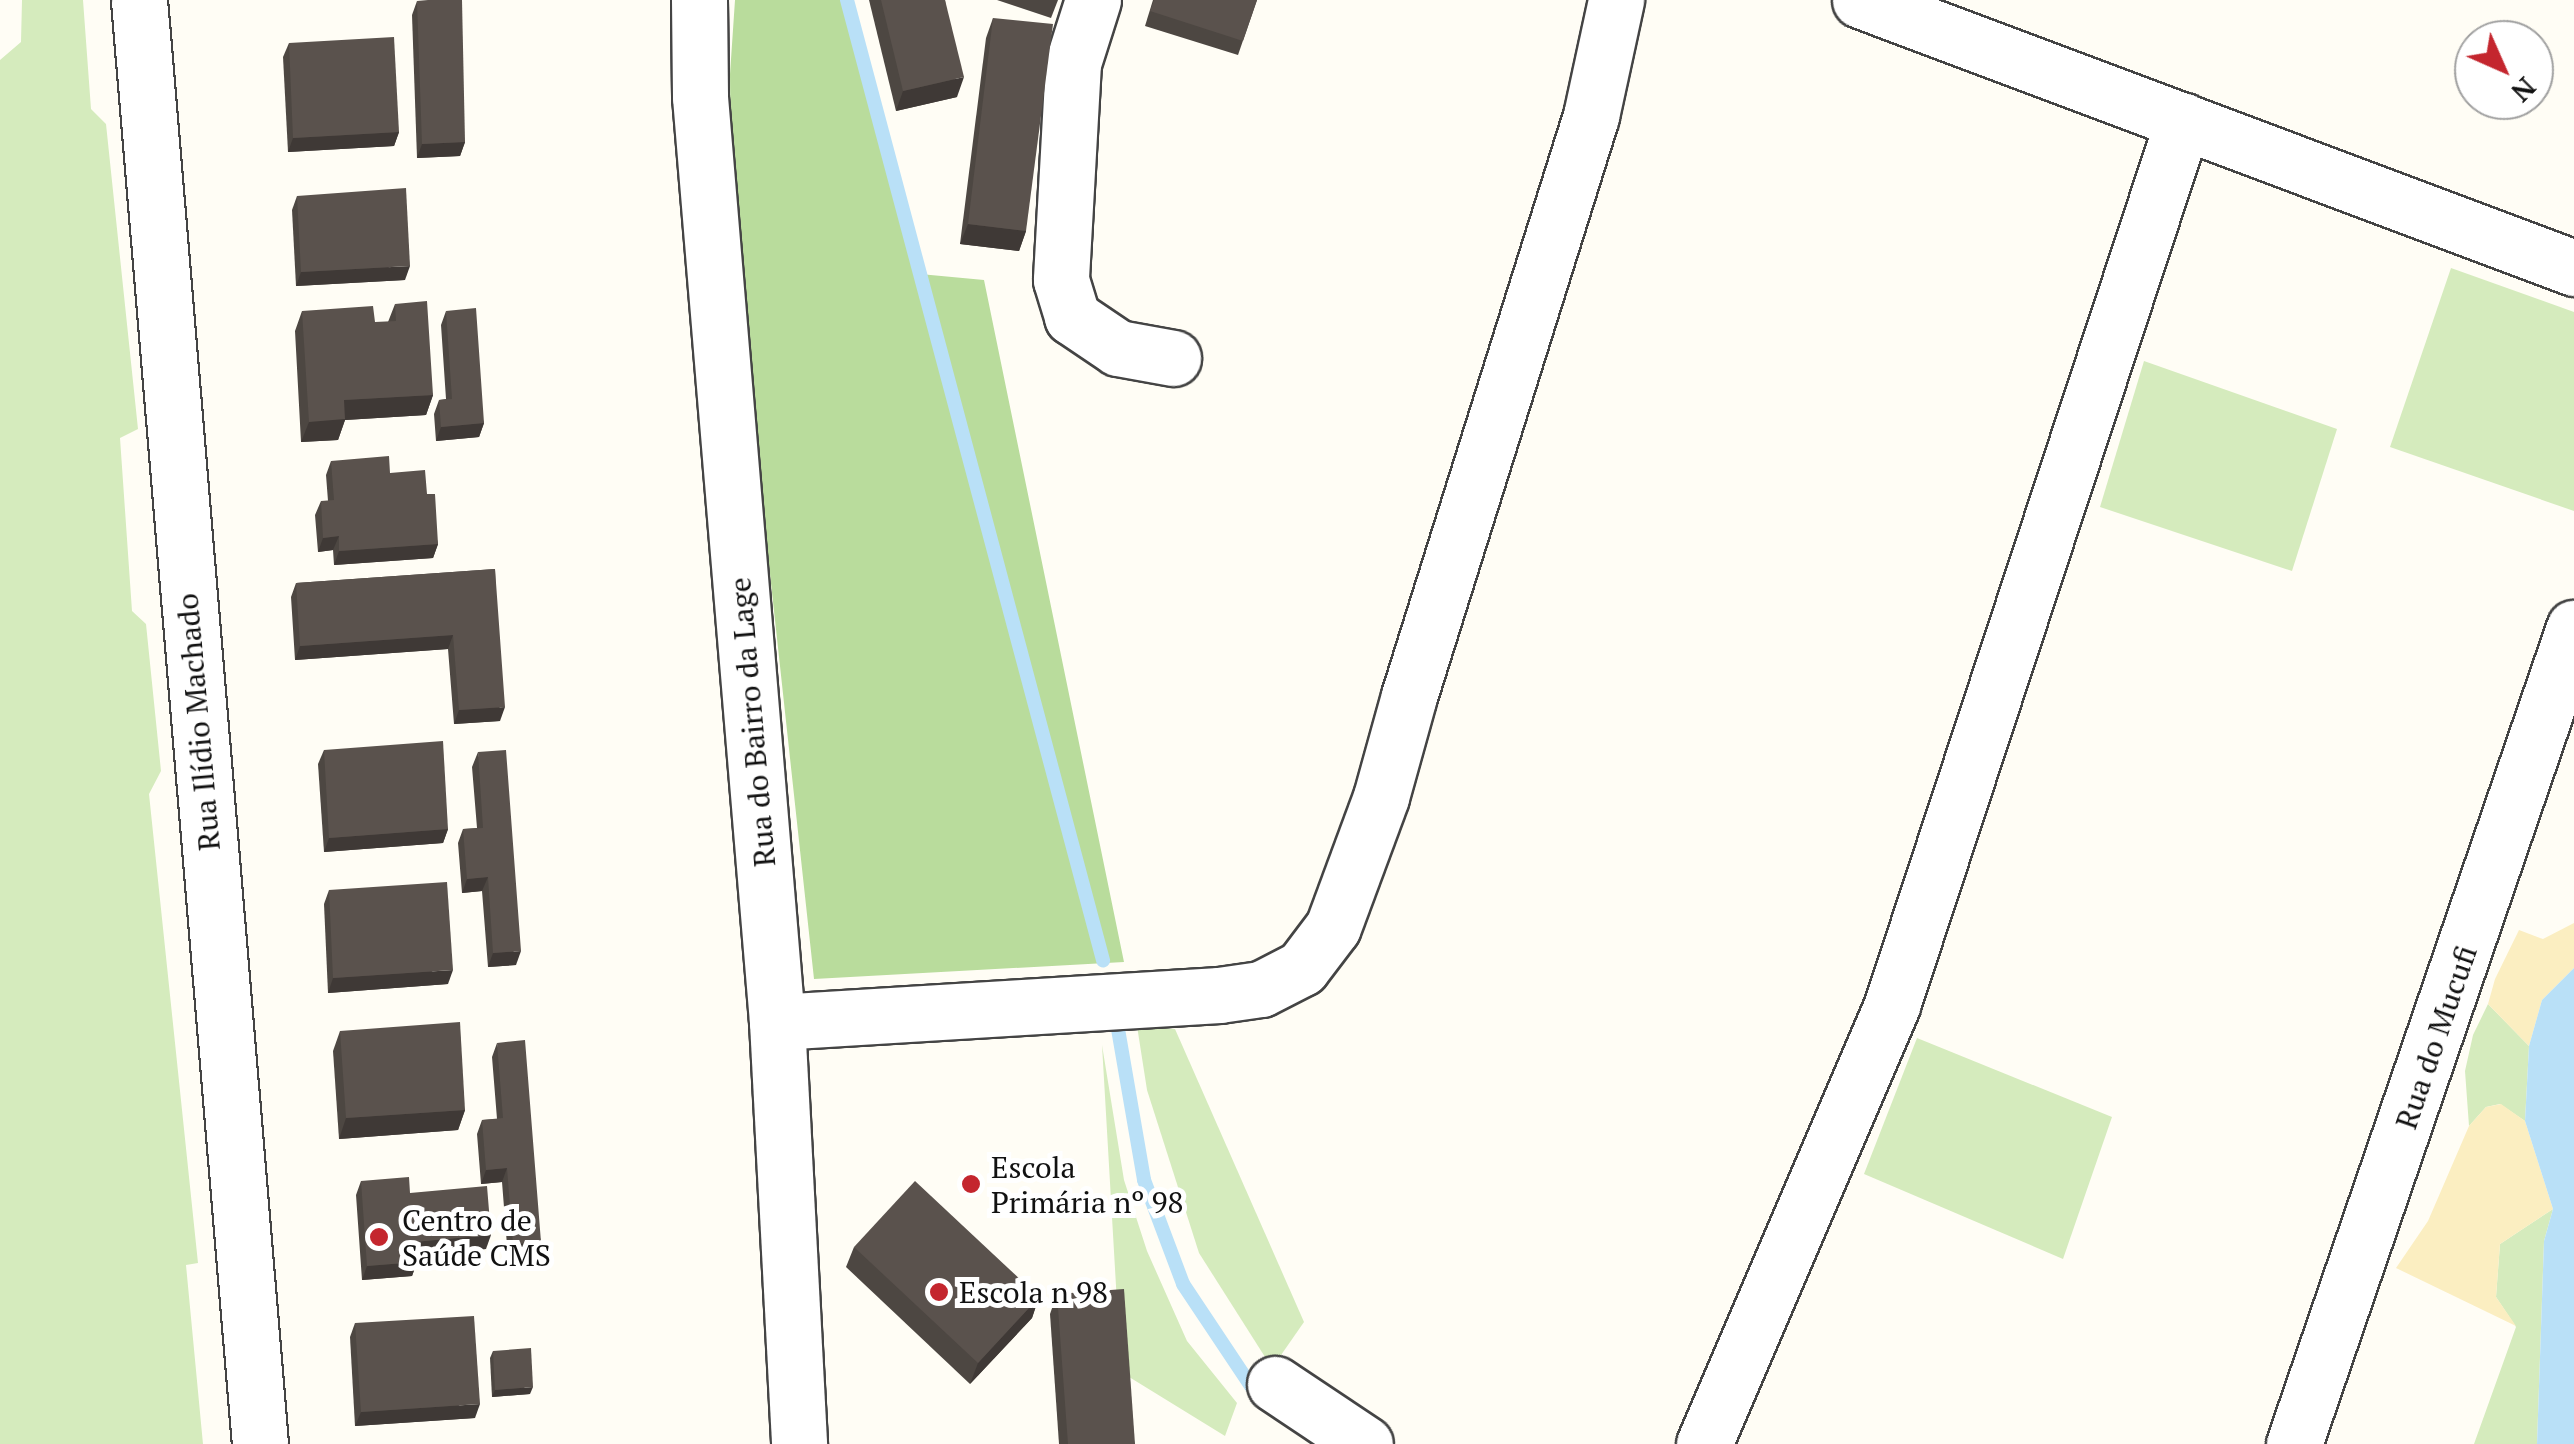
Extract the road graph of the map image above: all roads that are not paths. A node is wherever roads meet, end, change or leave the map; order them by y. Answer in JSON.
{"nodes":[{"id":1,"x":140,"y":0,"type":"edge"},
{"id":2,"x":699,"y":0,"type":"edge"},
{"id":3,"x":1093,"y":0,"type":"edge"},
{"id":4,"x":1616,"y":0,"type":"edge"},
{"id":5,"x":1860,"y":0,"type":"edge"},
{"id":6,"x":2183,"y":121,"type":"junction"},
{"id":7,"x":2574,"y":268,"type":"edge"},
{"id":8,"x":1173,"y":358,"type":"dead end"},
{"id":9,"x":2574,"y":628,"type":"edge"},
{"id":10,"x":777,"y":1022,"type":"junction"},
{"id":11,"x":1275,"y":1384,"type":"dead end"},
{"id":12,"x":260,"y":1444,"type":"edge"},
{"id":13,"x":799,"y":1444,"type":"edge"},
{"id":14,"x":1366,"y":1444,"type":"edge"},
{"id":15,"x":1704,"y":1444,"type":"edge"},
{"id":16,"x":2294,"y":1444,"type":"edge"}],
"edges":[{"from":1,"to":12,"type":"street","name":"Rua Ilídio Machado"},
{"from":2,"to":10,"type":"street","name":"Rua do Bairro da Lage"},
{"from":3,"to":8,"type":"street"},
{"from":4,"to":10,"type":"street"},
{"from":5,"to":6,"type":"street"},
{"from":6,"to":7,"type":"street"},
{"from":6,"to":15,"type":"street"},
{"from":9,"to":16,"type":"street","name":"Rua do Mucufi"},
{"from":10,"to":13,"type":"street","name":"Rua do Bairro da Lage"},
{"from":11,"to":14,"type":"street"}]}
